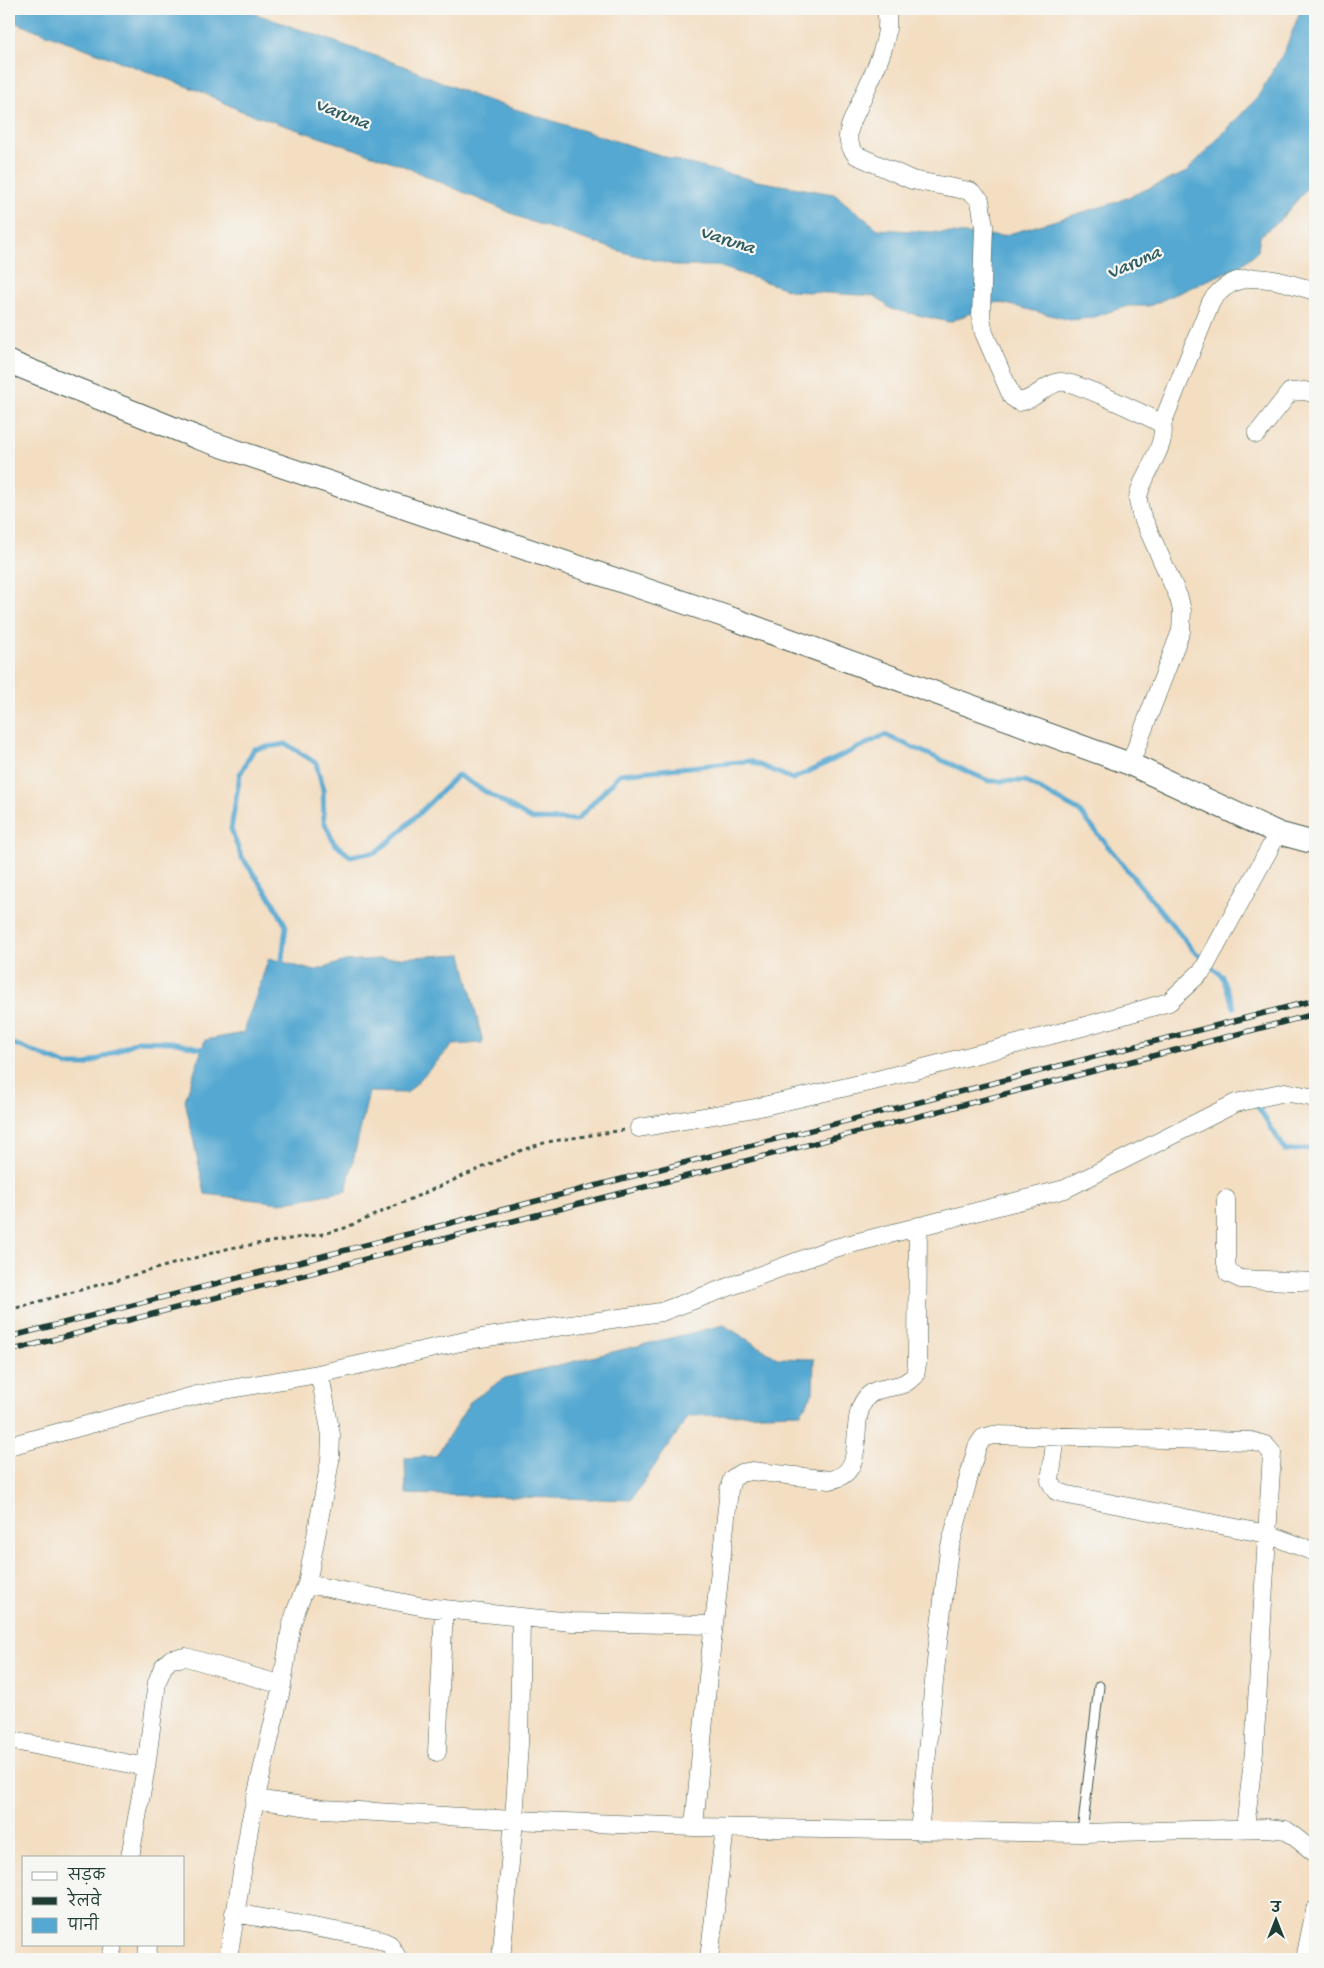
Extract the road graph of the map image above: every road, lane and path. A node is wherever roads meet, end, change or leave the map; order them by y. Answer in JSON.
{"nodes":[{"id":1,"x":886,"y":9,"type":"edge"},
{"id":2,"x":1315,"y":291,"type":"edge"},
{"id":3,"x":9,"y":362,"type":"edge"},
{"id":4,"x":1315,"y":394,"type":"edge"},
{"id":5,"x":1162,"y":424,"type":"junction"},
{"id":6,"x":1257,"y":434,"type":"dead end"},
{"id":7,"x":1130,"y":764,"type":"junction"},
{"id":8,"x":1278,"y":833,"type":"junction"},
{"id":9,"x":1315,"y":842,"type":"edge"},
{"id":10,"x":1315,"y":1098,"type":"edge"},
{"id":11,"x":639,"y":1128,"type":"joint"},
{"id":12,"x":1226,"y":1199,"type":"dead end"},
{"id":13,"x":918,"y":1226,"type":"junction"},
{"id":14,"x":1315,"y":1282,"type":"edge"},
{"id":15,"x":9,"y":1310,"type":"edge"},
{"id":16,"x":318,"y":1374,"type":"junction"},
{"id":17,"x":1056,"y":1436,"type":"junction"},
{"id":18,"x":9,"y":1446,"type":"edge"},
{"id":19,"x":1267,"y":1534,"type":"junction"},
{"id":20,"x":1315,"y":1552,"type":"edge"},
{"id":21,"x":308,"y":1584,"type":"junction"},
{"id":22,"x":444,"y":1609,"type":"junction"},
{"id":23,"x":520,"y":1617,"type":"junction"},
{"id":24,"x":714,"y":1626,"type":"junction"},
{"id":25,"x":282,"y":1685,"type":"junction"},
{"id":26,"x":1099,"y":1686,"type":"dead end"},
{"id":27,"x":9,"y":1740,"type":"edge"},
{"id":28,"x":437,"y":1752,"type":"dead end"},
{"id":29,"x":146,"y":1767,"type":"junction"},
{"id":30,"x":255,"y":1799,"type":"junction"},
{"id":31,"x":514,"y":1820,"type":"junction"},
{"id":32,"x":694,"y":1827,"type":"junction"},
{"id":33,"x":725,"y":1828,"type":"junction"},
{"id":34,"x":1245,"y":1828,"type":"junction"},
{"id":35,"x":919,"y":1832,"type":"junction"},
{"id":36,"x":1082,"y":1833,"type":"junction"},
{"id":37,"x":1315,"y":1853,"type":"edge"},
{"id":38,"x":130,"y":1856,"type":"edge"},
{"id":39,"x":1315,"y":1910,"type":"edge"},
{"id":40,"x":234,"y":1913,"type":"junction"},
{"id":41,"x":114,"y":1946,"type":"edge"},
{"id":42,"x":148,"y":1946,"type":"edge"},
{"id":43,"x":112,"y":1959,"type":"edge"},
{"id":44,"x":147,"y":1959,"type":"edge"},
{"id":45,"x":228,"y":1959,"type":"edge"},
{"id":46,"x":398,"y":1959,"type":"edge"},
{"id":47,"x":501,"y":1959,"type":"edge"},
{"id":48,"x":709,"y":1959,"type":"edge"},
{"id":49,"x":1305,"y":1959,"type":"edge"}],
"edges":[{"from":1,"to":5,"type":"street"},
{"from":2,"to":5,"type":"street"},
{"from":3,"to":7,"type":"street"},
{"from":4,"to":6,"type":"street"},
{"from":5,"to":7,"type":"street"},
{"from":7,"to":8,"type":"street"},
{"from":8,"to":9,"type":"street"},
{"from":8,"to":11,"type":"street"},
{"from":10,"to":13,"type":"street"},
{"from":11,"to":15,"type":"path"},
{"from":12,"to":14,"type":"street"},
{"from":13,"to":16,"type":"street"},
{"from":13,"to":24,"type":"street"},
{"from":16,"to":18,"type":"street"},
{"from":16,"to":21,"type":"street"},
{"from":17,"to":19,"type":"street"},
{"from":17,"to":19,"type":"street"},
{"from":17,"to":35,"type":"street"},
{"from":19,"to":20,"type":"street"},
{"from":19,"to":34,"type":"street"},
{"from":21,"to":22,"type":"street"},
{"from":21,"to":25,"type":"street"},
{"from":22,"to":23,"type":"street"},
{"from":22,"to":28,"type":"street"},
{"from":23,"to":24,"type":"street"},
{"from":23,"to":31,"type":"street"},
{"from":24,"to":32,"type":"street"},
{"from":25,"to":29,"type":"street"},
{"from":25,"to":30,"type":"street"},
{"from":26,"to":36,"type":"lane"},
{"from":27,"to":29,"type":"street"},
{"from":29,"to":38,"type":"street"},
{"from":30,"to":31,"type":"street"},
{"from":30,"to":40,"type":"street"},
{"from":31,"to":32,"type":"street"},
{"from":31,"to":47,"type":"street"},
{"from":32,"to":33,"type":"street"},
{"from":33,"to":35,"type":"street"},
{"from":33,"to":48,"type":"street"},
{"from":34,"to":36,"type":"street"},
{"from":34,"to":37,"type":"street"},
{"from":35,"to":36,"type":"street"},
{"from":39,"to":49,"type":"street"},
{"from":40,"to":45,"type":"street"},
{"from":40,"to":46,"type":"street"},
{"from":41,"to":43,"type":"street"},
{"from":42,"to":44,"type":"street"}]}
